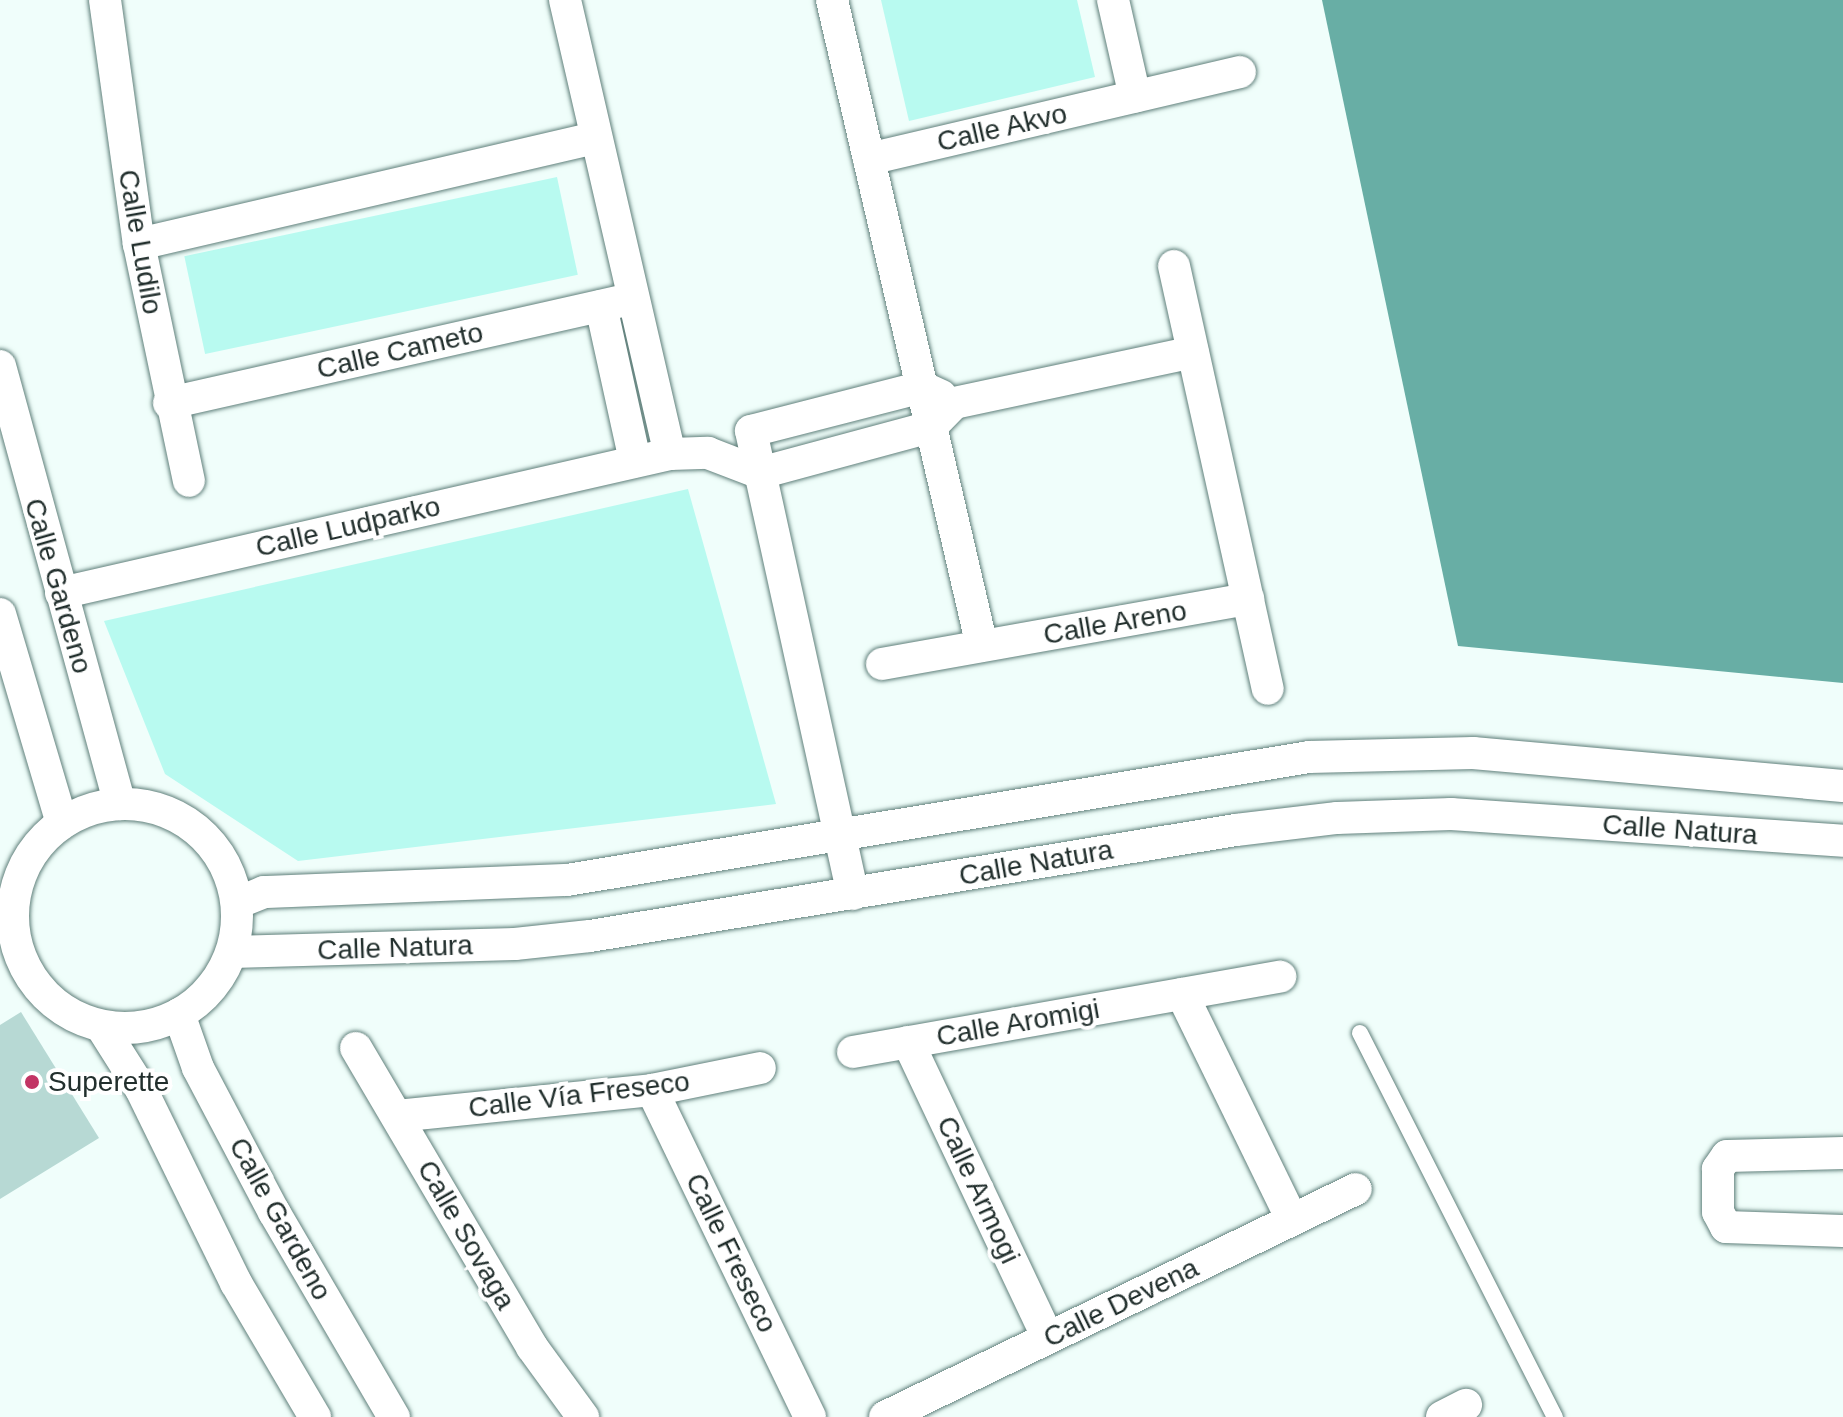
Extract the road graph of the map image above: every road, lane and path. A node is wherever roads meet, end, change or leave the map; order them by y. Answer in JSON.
{"nodes":[{"id":1,"x":105,"y":0,"type":"edge"},
{"id":2,"x":565,"y":0,"type":"edge"},
{"id":3,"x":832,"y":0,"type":"edge"},
{"id":4,"x":1113,"y":0,"type":"edge"},
{"id":5,"x":1240,"y":72,"type":"dead end"},
{"id":6,"x":1135,"y":97,"type":"junction"},
{"id":7,"x":596,"y":138,"type":"junction"},
{"id":8,"x":869,"y":159,"type":"junction"},
{"id":9,"x":139,"y":244,"type":"junction"},
{"id":10,"x":1174,"y":266,"type":"dead end"},
{"id":11,"x":616,"y":302,"type":"junction"},
{"id":12,"x":1193,"y":352,"type":"junction"},
{"id":13,"x":0,"y":366,"type":"edge"},
{"id":14,"x":922,"y":387,"type":"junction"},
{"id":15,"x":169,"y":403,"type":"junction"},
{"id":16,"x":954,"y":403,"type":"junction"},
{"id":17,"x":931,"y":427,"type":"junction"},
{"id":18,"x":670,"y":454,"type":"junction"},
{"id":19,"x":635,"y":461,"type":"junction"},
{"id":20,"x":746,"y":468,"type":"junction"},
{"id":21,"x":189,"y":481,"type":"dead end"},
{"id":22,"x":61,"y":593,"type":"junction"},
{"id":23,"x":1248,"y":599,"type":"junction"},
{"id":24,"x":0,"y":614,"type":"edge"},
{"id":25,"x":982,"y":646,"type":"junction"},
{"id":26,"x":882,"y":664,"type":"dead end"},
{"id":27,"x":1268,"y":689,"type":"dead end"},
{"id":28,"x":1843,"y":786,"type":"edge"},
{"id":29,"x":120,"y":804,"type":"junction"},
{"id":30,"x":62,"y":823,"type":"junction"},
{"id":31,"x":840,"y":836,"type":"junction"},
{"id":32,"x":1843,"y":841,"type":"edge"},
{"id":33,"x":10,"y":876,"type":"edge"},
{"id":34,"x":853,"y":894,"type":"junction"},
{"id":35,"x":237,"y":903,"type":"junction"},
{"id":36,"x":232,"y":952,"type":"junction"},
{"id":37,"x":12,"y":965,"type":"edge"},
{"id":38,"x":1280,"y":977,"type":"dead end"},
{"id":39,"x":1182,"y":994,"type":"junction"},
{"id":40,"x":179,"y":1014,"type":"junction"},
{"id":41,"x":101,"y":1026,"type":"junction"},
{"id":42,"x":1360,"y":1033,"type":"dead end"},
{"id":43,"x":908,"y":1042,"type":"junction"},
{"id":44,"x":356,"y":1048,"type":"dead end"},
{"id":45,"x":853,"y":1052,"type":"dead end"},
{"id":46,"x":760,"y":1068,"type":"dead end"},
{"id":47,"x":652,"y":1090,"type":"junction"},
{"id":48,"x":397,"y":1116,"type":"junction"},
{"id":49,"x":1843,"y":1153,"type":"edge"},
{"id":50,"x":1356,"y":1189,"type":"dead end"},
{"id":51,"x":1292,"y":1220,"type":"junction"},
{"id":52,"x":1843,"y":1231,"type":"edge"},
{"id":53,"x":1048,"y":1338,"type":"junction"},
{"id":54,"x":315,"y":1417,"type":"edge"},
{"id":55,"x":394,"y":1417,"type":"edge"},
{"id":56,"x":583,"y":1417,"type":"edge"},
{"id":57,"x":810,"y":1417,"type":"edge"},
{"id":58,"x":885,"y":1417,"type":"edge"},
{"id":59,"x":1555,"y":1417,"type":"edge"}],
"edges":[{"from":1,"to":9,"type":"street","name":"Calle Ludilo"},
{"from":2,"to":7,"type":"street"},
{"from":3,"to":8,"type":"street"},
{"from":4,"to":6,"type":"street"},
{"from":5,"to":6,"type":"street","name":"Calle Akvo"},
{"from":6,"to":8,"type":"street","name":"Calle Akvo"},
{"from":7,"to":9,"type":"street"},
{"from":7,"to":11,"type":"street"},
{"from":8,"to":14,"type":"street"},
{"from":9,"to":15,"type":"street","name":"Calle Ludilo"},
{"from":10,"to":12,"type":"street"},
{"from":11,"to":15,"type":"street","name":"Calle Cameto"},
{"from":11,"to":18,"type":"street"},
{"from":11,"to":19,"type":"street"},
{"from":12,"to":16,"type":"street"},
{"from":12,"to":23,"type":"street"},
{"from":13,"to":22,"type":"street","name":"Calle Gardeno"},
{"from":14,"to":16,"type":"street"},
{"from":14,"to":17,"type":"street"},
{"from":14,"to":20,"type":"street"},
{"from":15,"to":21,"type":"street","name":"Calle Ludilo"},
{"from":16,"to":17,"type":"street"},
{"from":17,"to":20,"type":"street"},
{"from":17,"to":25,"type":"street"},
{"from":18,"to":19,"type":"street","name":"Calle Ludparko"},
{"from":18,"to":20,"type":"street","name":"Calle Ludparko"},
{"from":19,"to":22,"type":"street","name":"Calle Ludparko"},
{"from":20,"to":31,"type":"street"},
{"from":22,"to":29,"type":"street","name":"Calle Gardeno"},
{"from":23,"to":25,"type":"street","name":"Calle Areno"},
{"from":23,"to":27,"type":"street"},
{"from":24,"to":30,"type":"street"},
{"from":25,"to":26,"type":"street","name":"Calle Areno"},
{"from":28,"to":31,"type":"street","name":"Calle Natura"},
{"from":29,"to":30,"type":"street"},
{"from":29,"to":35,"type":"street"},
{"from":30,"to":33,"type":"street"},
{"from":31,"to":34,"type":"street"},
{"from":31,"to":35,"type":"street","name":"Calle Natura"},
{"from":32,"to":34,"type":"street","name":"Calle Natura"},
{"from":33,"to":37,"type":"street"},
{"from":34,"to":36,"type":"street","name":"Calle Natura"},
{"from":35,"to":36,"type":"street"},
{"from":36,"to":40,"type":"street"},
{"from":37,"to":41,"type":"street"},
{"from":38,"to":39,"type":"street","name":"Calle Aromigi"},
{"from":39,"to":43,"type":"street","name":"Calle Aromigi"},
{"from":39,"to":51,"type":"street"},
{"from":40,"to":41,"type":"street"},
{"from":40,"to":55,"type":"street","name":"Calle Gardeno"},
{"from":41,"to":54,"type":"street"},
{"from":42,"to":59,"type":"lane"},
{"from":43,"to":45,"type":"street","name":"Calle Aromigi"},
{"from":43,"to":53,"type":"street","name":"Calle Armogi"},
{"from":44,"to":48,"type":"street","name":"Calle Sovaga"},
{"from":46,"to":47,"type":"street","name":"Calle Vía Freseco"},
{"from":47,"to":48,"type":"street","name":"Calle Vía Freseco"},
{"from":47,"to":57,"type":"street","name":"Calle Freseco"},
{"from":48,"to":56,"type":"street","name":"Calle Sovaga"},
{"from":49,"to":52,"type":"street"},
{"from":50,"to":51,"type":"street","name":"Calle Devena"},
{"from":51,"to":53,"type":"street","name":"Calle Devena"},
{"from":53,"to":58,"type":"street","name":"Calle Devena"}]}
